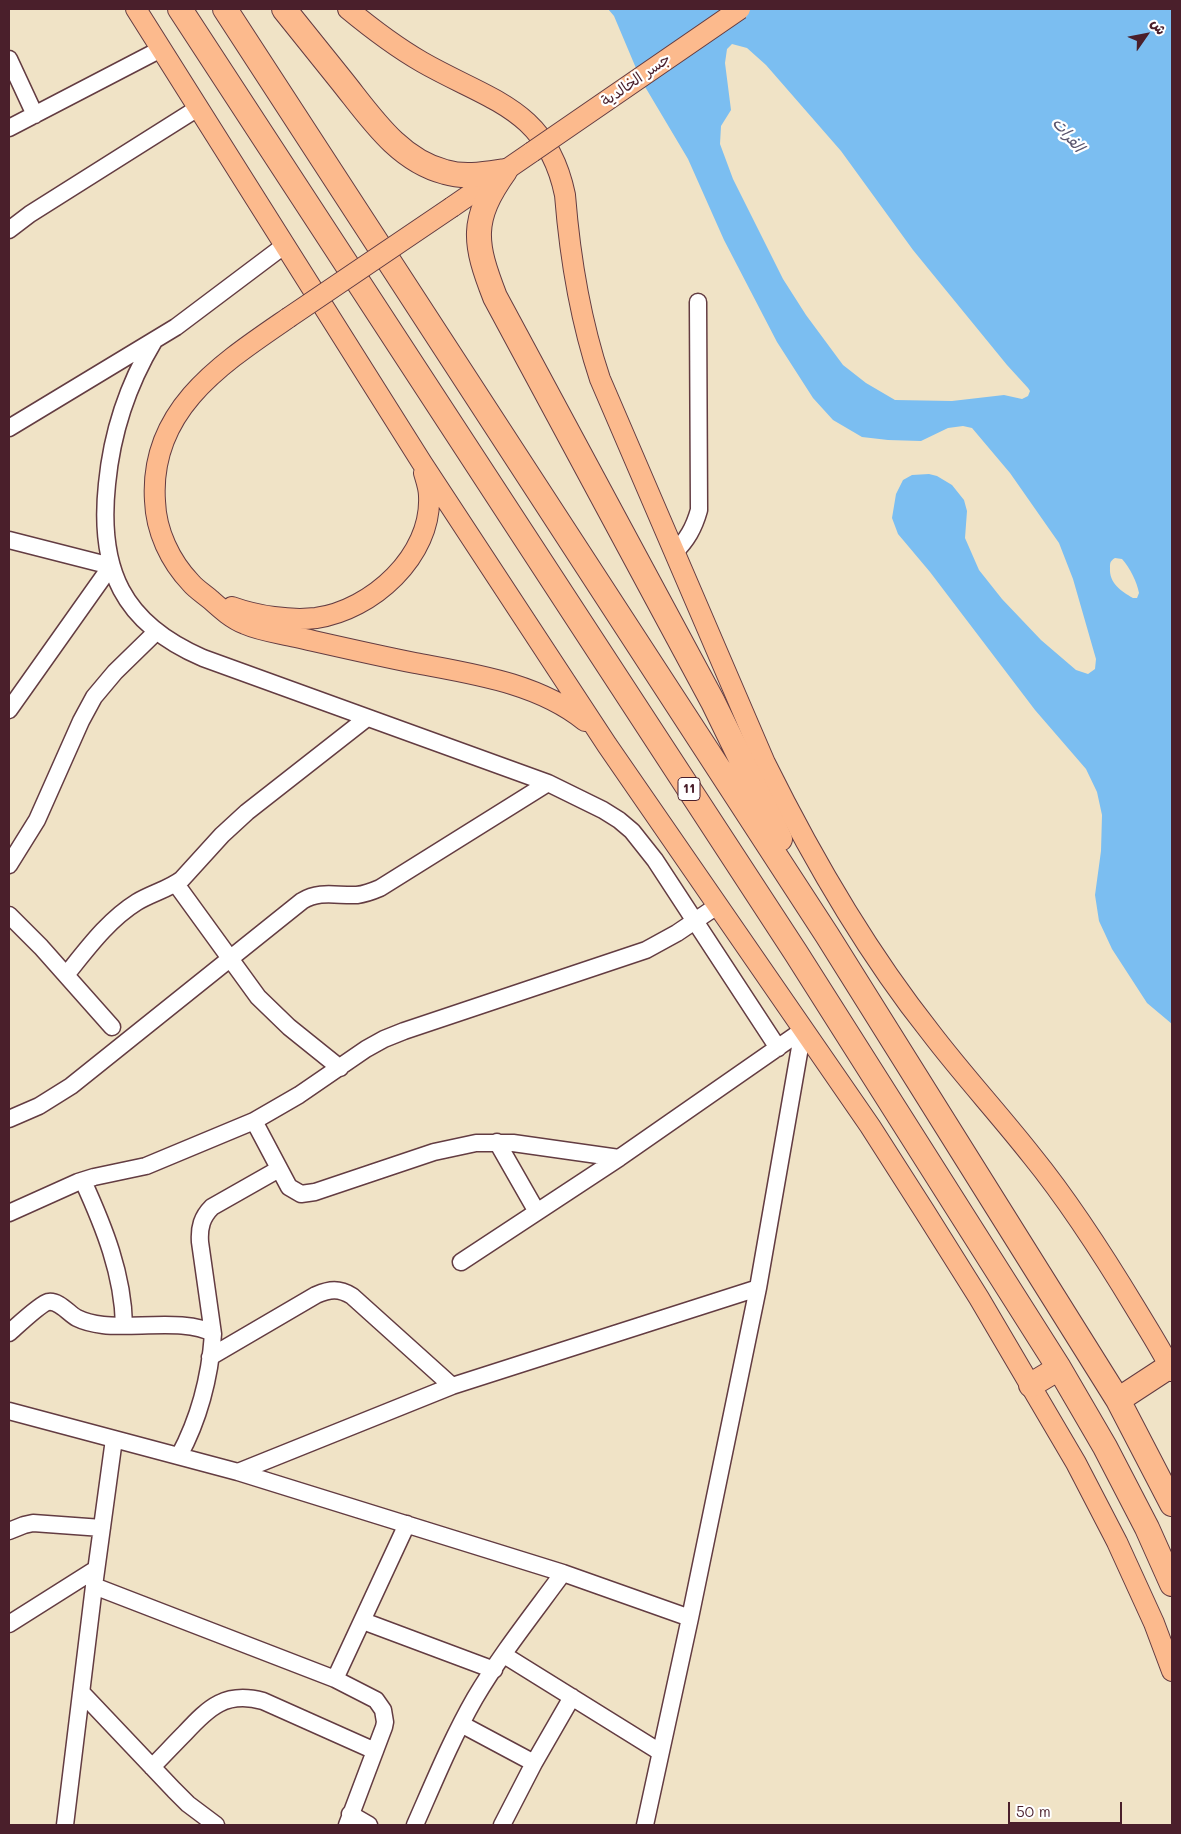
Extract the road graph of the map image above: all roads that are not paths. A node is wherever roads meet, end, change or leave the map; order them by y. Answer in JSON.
{"nodes":[{"id":1,"x":136,"y":9,"type":"edge"},
{"id":2,"x":180,"y":9,"type":"edge"},
{"id":3,"x":225,"y":9,"type":"edge"},
{"id":4,"x":284,"y":9,"type":"edge"},
{"id":5,"x":348,"y":9,"type":"edge"},
{"id":6,"x":740,"y":9,"type":"edge"},
{"id":7,"x":161,"y":48,"type":"junction"},
{"id":8,"x":9,"y":59,"type":"edge"},
{"id":9,"x":198,"y":108,"type":"junction"},
{"id":10,"x":35,"y":115,"type":"junction"},
{"id":11,"x":9,"y":128,"type":"edge"},
{"id":12,"x":505,"y":171,"type":"junction"},
{"id":13,"x":9,"y":230,"type":"edge"},
{"id":14,"x":285,"y":245,"type":"junction"},
{"id":15,"x":698,"y":302,"type":"dead end"},
{"id":16,"x":154,"y":341,"type":"junction"},
{"id":17,"x":9,"y":428,"type":"edge"},
{"id":18,"x":422,"y":463,"type":"junction"},
{"id":19,"x":9,"y":540,"type":"edge"},
{"id":20,"x":674,"y":554,"type":"junction"},
{"id":21,"x":111,"y":566,"type":"junction"},
{"id":22,"x":209,"y":599,"type":"junction"},
{"id":23,"x":156,"y":632,"type":"junction"},
{"id":24,"x":9,"y":710,"type":"edge"},
{"id":25,"x":368,"y":718,"type":"junction"},
{"id":26,"x":607,"y":745,"type":"junction"},
{"id":27,"x":548,"y":783,"type":"junction"},
{"id":28,"x":9,"y":865,"type":"edge"},
{"id":29,"x":176,"y":884,"type":"junction"},
{"id":30,"x":718,"y":906,"type":"junction"},
{"id":31,"x":9,"y":915,"type":"edge"},
{"id":32,"x":694,"y":922,"type":"junction"},
{"id":33,"x":827,"y":935,"type":"junction"},
{"id":34,"x":796,"y":954,"type":"junction"},
{"id":35,"x":229,"y":959,"type":"junction"},
{"id":36,"x":66,"y":975,"type":"junction"},
{"id":37,"x":112,"y":1026,"type":"dead end"},
{"id":38,"x":803,"y":1030,"type":"junction"},
{"id":39,"x":778,"y":1048,"type":"junction"},
{"id":40,"x":340,"y":1068,"type":"junction"},
{"id":41,"x":9,"y":1119,"type":"edge"},
{"id":42,"x":254,"y":1121,"type":"junction"},
{"id":43,"x":497,"y":1142,"type":"junction"},
{"id":44,"x":619,"y":1158,"type":"junction"},
{"id":45,"x":279,"y":1170,"type":"junction"},
{"id":46,"x":83,"y":1181,"type":"junction"},
{"id":47,"x":537,"y":1212,"type":"junction"},
{"id":48,"x":9,"y":1213,"type":"edge"},
{"id":49,"x":462,"y":1262,"type":"dead end"},
{"id":50,"x":758,"y":1288,"type":"junction"},
{"id":51,"x":124,"y":1325,"type":"junction"},
{"id":52,"x":9,"y":1333,"type":"edge"},
{"id":53,"x":212,"y":1334,"type":"junction"},
{"id":54,"x":210,"y":1356,"type":"junction"},
{"id":55,"x":1059,"y":1368,"type":"junction"},
{"id":56,"x":1171,"y":1368,"type":"edge"},
{"id":57,"x":1031,"y":1385,"type":"junction"},
{"id":58,"x":452,"y":1386,"type":"junction"},
{"id":59,"x":1118,"y":1400,"type":"junction"},
{"id":60,"x":9,"y":1411,"type":"edge"},
{"id":61,"x":114,"y":1439,"type":"junction"},
{"id":62,"x":179,"y":1456,"type":"junction"},
{"id":63,"x":238,"y":1472,"type":"junction"},
{"id":64,"x":1172,"y":1504,"type":"edge"},
{"id":65,"x":407,"y":1524,"type":"junction"},
{"id":66,"x":102,"y":1528,"type":"junction"},
{"id":67,"x":9,"y":1531,"type":"edge"},
{"id":68,"x":96,"y":1569,"type":"junction"},
{"id":69,"x":563,"y":1573,"type":"junction"},
{"id":70,"x":1172,"y":1584,"type":"edge"},
{"id":71,"x":94,"y":1586,"type":"junction"},
{"id":72,"x":690,"y":1618,"type":"junction"},
{"id":73,"x":363,"y":1621,"type":"junction"},
{"id":74,"x":9,"y":1624,"type":"edge"},
{"id":75,"x":504,"y":1654,"type":"junction"},
{"id":76,"x":494,"y":1670,"type":"junction"},
{"id":77,"x":1172,"y":1671,"type":"edge"},
{"id":78,"x":335,"y":1679,"type":"junction"},
{"id":79,"x":82,"y":1693,"type":"junction"},
{"id":80,"x":572,"y":1697,"type":"junction"},
{"id":81,"x":461,"y":1724,"type":"junction"},
{"id":82,"x":375,"y":1751,"type":"junction"},
{"id":83,"x":660,"y":1752,"type":"junction"},
{"id":84,"x":534,"y":1763,"type":"junction"},
{"id":85,"x":152,"y":1767,"type":"junction"},
{"id":86,"x":349,"y":1820,"type":"edge"},
{"id":87,"x":69,"y":1823,"type":"edge"},
{"id":88,"x":216,"y":1825,"type":"edge"},
{"id":89,"x":369,"y":1825,"type":"edge"},
{"id":90,"x":415,"y":1825,"type":"edge"},
{"id":91,"x":502,"y":1825,"type":"edge"},
{"id":92,"x":645,"y":1825,"type":"edge"}],
"edges":[{"from":1,"to":7,"type":"main road"},
{"from":2,"to":34,"type":"highway","number":"11"},
{"from":3,"to":33,"type":"highway","number":"11"},
{"from":4,"to":12,"type":"highway"},
{"from":5,"to":20,"type":"main road"},
{"from":6,"to":12,"type":"main road","name":"جسر الخالدية","bridge":true},
{"from":7,"to":9,"type":"main road"},
{"from":7,"to":10,"type":"street"},
{"from":8,"to":10,"type":"street"},
{"from":9,"to":13,"type":"street"},
{"from":9,"to":14,"type":"main road"},
{"from":10,"to":11,"type":"street"},
{"from":12,"to":22,"type":"main road","name":"جسر الخالدية","bridge":true},
{"from":12,"to":33,"type":"highway"},
{"from":14,"to":16,"type":"street"},
{"from":14,"to":18,"type":"main road"},
{"from":15,"to":20,"type":"street"},
{"from":16,"to":17,"type":"street"},
{"from":16,"to":21,"type":"street"},
{"from":18,"to":22,"type":"main road"},
{"from":18,"to":26,"type":"main road"},
{"from":19,"to":21,"type":"street"},
{"from":20,"to":56,"type":"main road"},
{"from":21,"to":23,"type":"street"},
{"from":21,"to":24,"type":"street"},
{"from":22,"to":26,"type":"main road","name":"جسر الخالدية"},
{"from":23,"to":25,"type":"street"},
{"from":23,"to":28,"type":"street"},
{"from":25,"to":27,"type":"street"},
{"from":25,"to":29,"type":"street"},
{"from":26,"to":30,"type":"main road"},
{"from":27,"to":32,"type":"street"},
{"from":27,"to":35,"type":"street"},
{"from":29,"to":35,"type":"street"},
{"from":29,"to":36,"type":"street"},
{"from":30,"to":32,"type":"street"},
{"from":30,"to":38,"type":"main road"},
{"from":31,"to":36,"type":"street"},
{"from":32,"to":39,"type":"street"},
{"from":32,"to":40,"type":"street"},
{"from":33,"to":34,"type":"highway"},
{"from":33,"to":59,"type":"highway","number":"11"},
{"from":34,"to":55,"type":"highway","number":"11"},
{"from":35,"to":40,"type":"street"},
{"from":35,"to":41,"type":"street"},
{"from":36,"to":37,"type":"street"},
{"from":38,"to":39,"type":"street"},
{"from":38,"to":50,"type":"street"},
{"from":38,"to":57,"type":"main road"},
{"from":39,"to":44,"type":"street"},
{"from":40,"to":42,"type":"street"},
{"from":42,"to":45,"type":"street"},
{"from":42,"to":46,"type":"street"},
{"from":43,"to":44,"type":"street"},
{"from":43,"to":45,"type":"street"},
{"from":43,"to":47,"type":"street"},
{"from":44,"to":47,"type":"street"},
{"from":45,"to":53,"type":"street"},
{"from":46,"to":48,"type":"street"},
{"from":46,"to":51,"type":"street"},
{"from":47,"to":49,"type":"street"},
{"from":50,"to":58,"type":"street"},
{"from":50,"to":72,"type":"street"},
{"from":51,"to":52,"type":"street"},
{"from":51,"to":53,"type":"street"},
{"from":53,"to":54,"type":"street"},
{"from":54,"to":58,"type":"street"},
{"from":54,"to":62,"type":"street"},
{"from":55,"to":57,"type":"highway"},
{"from":55,"to":70,"type":"highway","number":"11"},
{"from":56,"to":59,"type":"highway"},
{"from":57,"to":77,"type":"main road"},
{"from":58,"to":63,"type":"street"},
{"from":59,"to":64,"type":"highway","number":"11"},
{"from":60,"to":61,"type":"street"},
{"from":61,"to":62,"type":"street"},
{"from":61,"to":66,"type":"street"},
{"from":62,"to":63,"type":"street"},
{"from":63,"to":65,"type":"street"},
{"from":65,"to":69,"type":"street"},
{"from":65,"to":73,"type":"street"},
{"from":66,"to":67,"type":"street"},
{"from":66,"to":68,"type":"street"},
{"from":68,"to":71,"type":"street"},
{"from":68,"to":74,"type":"street"},
{"from":69,"to":72,"type":"street"},
{"from":69,"to":75,"type":"street"},
{"from":71,"to":78,"type":"street"},
{"from":71,"to":79,"type":"street"},
{"from":72,"to":83,"type":"street"},
{"from":73,"to":76,"type":"street"},
{"from":73,"to":78,"type":"street"},
{"from":75,"to":76,"type":"street"},
{"from":75,"to":80,"type":"street"},
{"from":76,"to":81,"type":"street"},
{"from":78,"to":82,"type":"street"},
{"from":79,"to":85,"type":"street"},
{"from":79,"to":87,"type":"street"},
{"from":80,"to":83,"type":"street"},
{"from":80,"to":84,"type":"street"},
{"from":81,"to":84,"type":"street"},
{"from":81,"to":90,"type":"street"},
{"from":82,"to":85,"type":"street"},
{"from":82,"to":86,"type":"street"},
{"from":83,"to":92,"type":"street"},
{"from":84,"to":91,"type":"street"},
{"from":85,"to":88,"type":"street"},
{"from":86,"to":89,"type":"street"}]}
